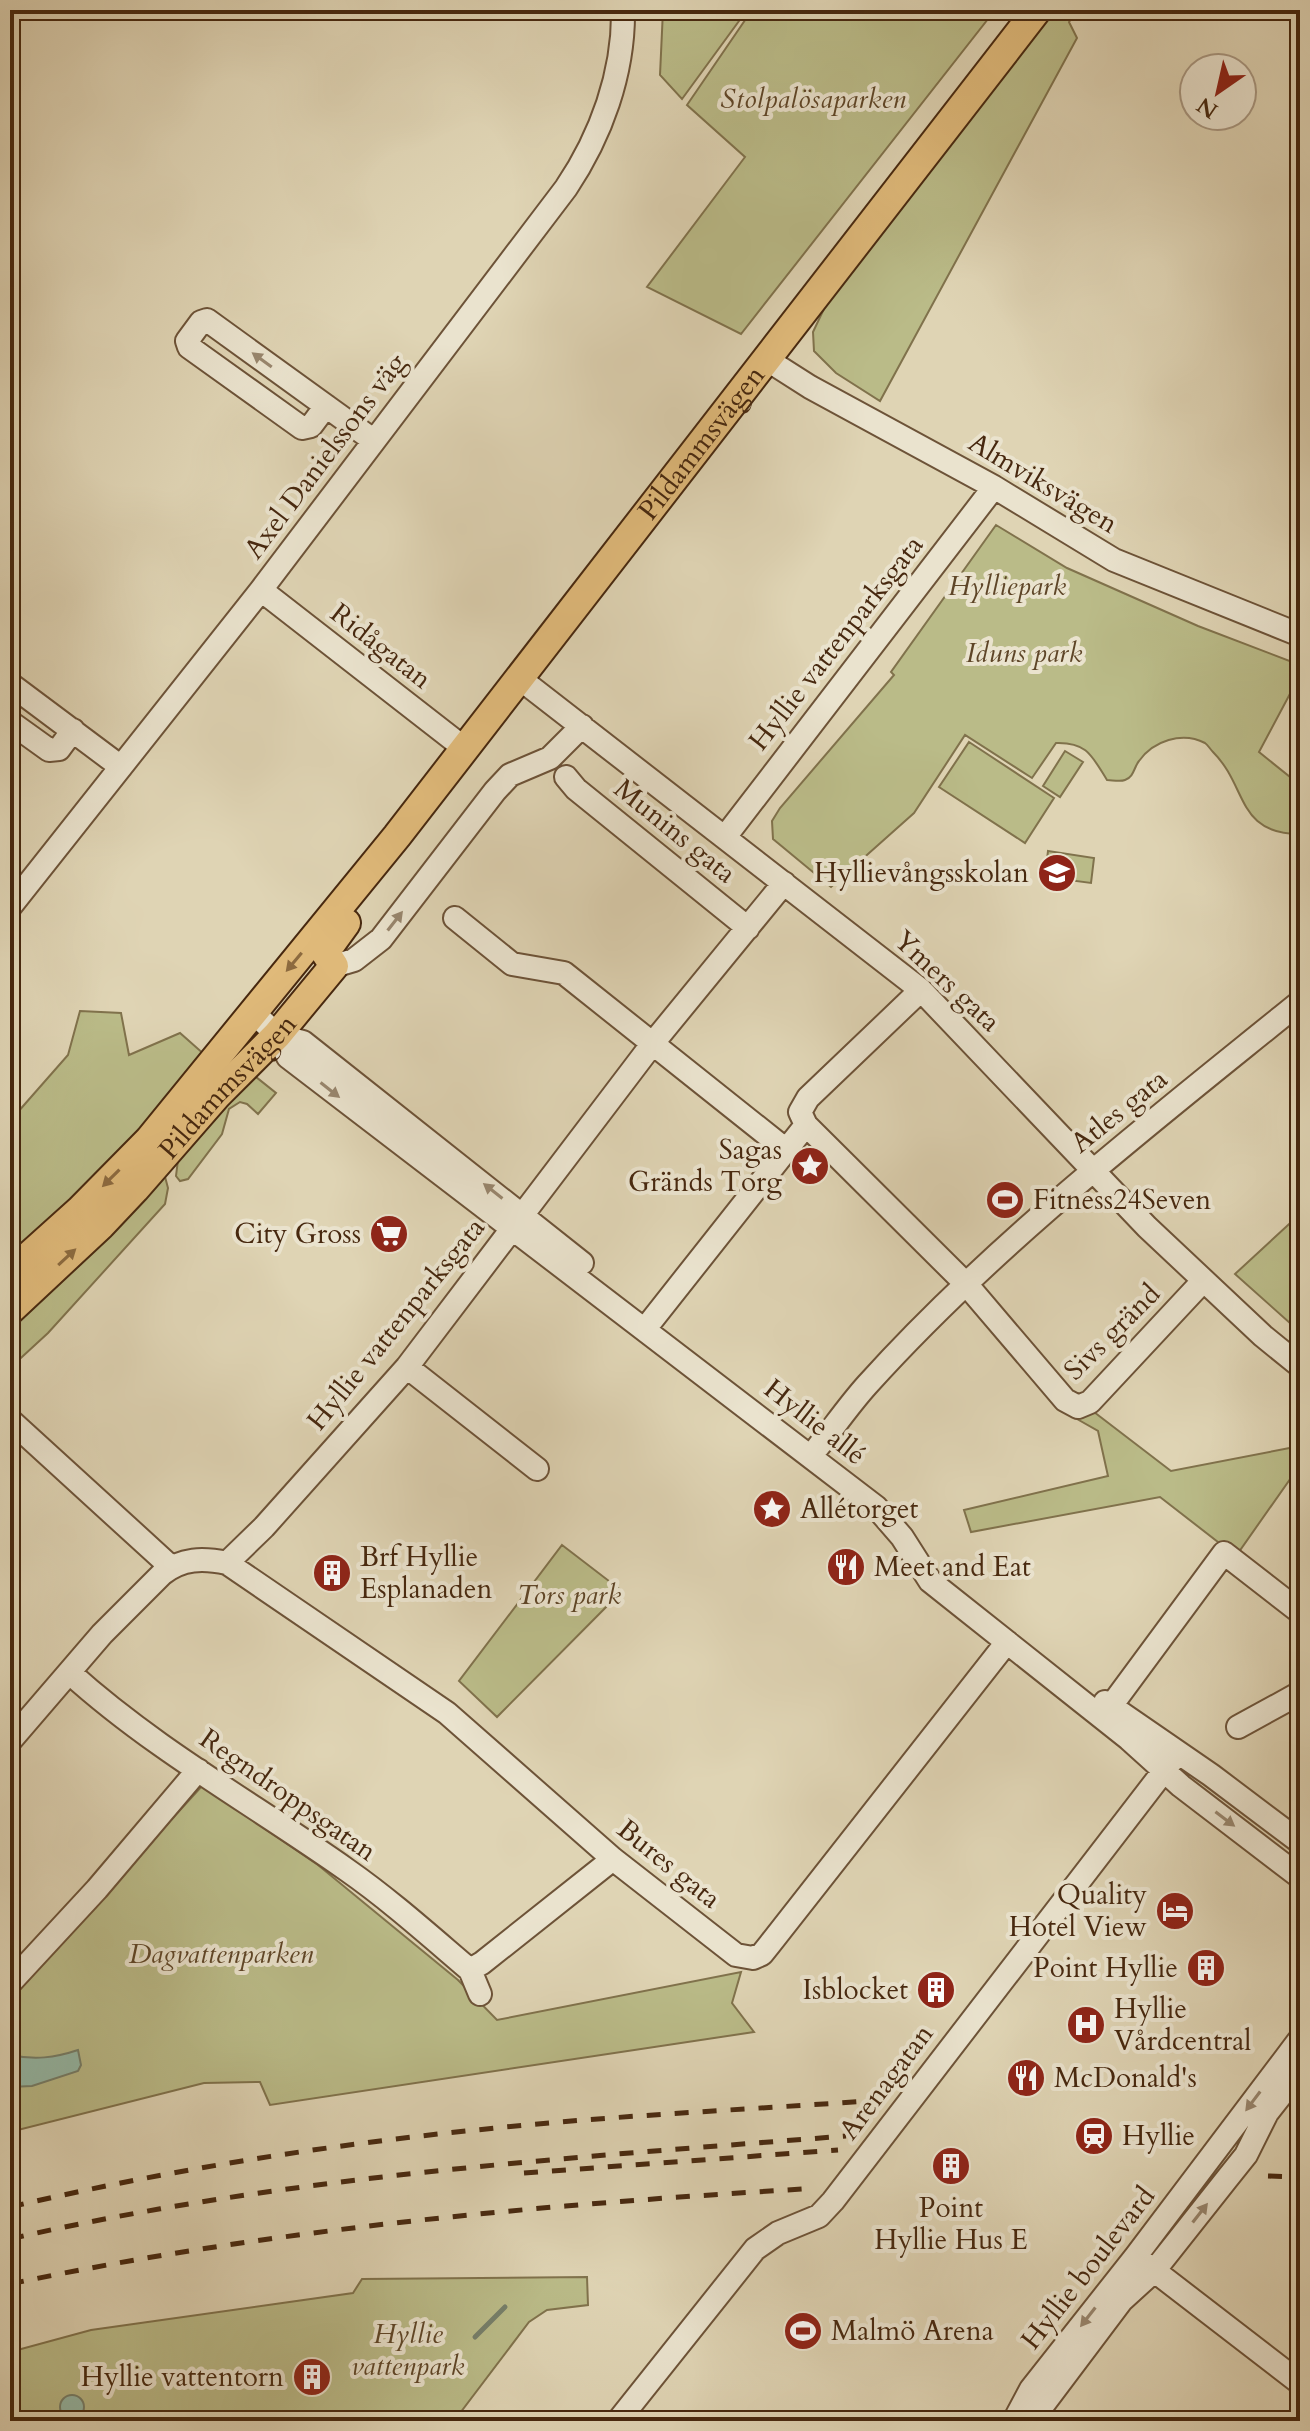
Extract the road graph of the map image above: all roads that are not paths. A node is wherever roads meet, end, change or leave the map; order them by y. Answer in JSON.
{"nodes":[{"id":1,"x":623,"y":10,"type":"edge"},
{"id":2,"x":1035,"y":10,"type":"edge"},
{"id":3,"x":766,"y":359,"type":"junction"},
{"id":4,"x":326,"y":406,"type":"junction"},
{"id":5,"x":373,"y":440,"type":"junction"},
{"id":6,"x":994,"y":487,"type":"junction"},
{"id":7,"x":261,"y":590,"type":"junction"},
{"id":8,"x":1300,"y":635,"type":"edge"},
{"id":9,"x":519,"y":678,"type":"junction"},
{"id":10,"x":10,"y":684,"type":"edge"},
{"id":11,"x":10,"y":722,"type":"edge"},
{"id":12,"x":582,"y":726,"type":"junction"},
{"id":13,"x":73,"y":730,"type":"junction"},
{"id":14,"x":464,"y":748,"type":"junction"},
{"id":15,"x":121,"y":767,"type":"junction"},
{"id":16,"x":566,"y":777,"type":"dead end"},
{"id":17,"x":397,"y":836,"type":"junction"},
{"id":18,"x":725,"y":837,"type":"junction"},
{"id":19,"x":784,"y":883,"type":"junction"},
{"id":20,"x":10,"y":907,"type":"edge"},
{"id":21,"x":455,"y":918,"type":"dead end"},
{"id":22,"x":748,"y":928,"type":"junction"},
{"id":23,"x":334,"y":966,"type":"junction"},
{"id":24,"x":921,"y":990,"type":"junction"},
{"id":25,"x":1300,"y":1002,"type":"edge"},
{"id":26,"x":253,"y":1012,"type":"junction"},
{"id":27,"x":277,"y":1035,"type":"junction"},
{"id":28,"x":653,"y":1043,"type":"junction"},
{"id":29,"x":806,"y":1125,"type":"junction"},
{"id":30,"x":785,"y":1149,"type":"junction"},
{"id":31,"x":1093,"y":1171,"type":"junction"},
{"id":32,"x":519,"y":1221,"type":"junction"},
{"id":33,"x":10,"y":1273,"type":"edge"},
{"id":34,"x":1203,"y":1281,"type":"junction"},
{"id":35,"x":967,"y":1285,"type":"junction"},
{"id":36,"x":10,"y":1310,"type":"edge"},
{"id":37,"x":652,"y":1320,"type":"junction"},
{"id":38,"x":1300,"y":1366,"type":"edge"},
{"id":39,"x":407,"y":1367,"type":"junction"},
{"id":40,"x":10,"y":1420,"type":"edge"},
{"id":41,"x":818,"y":1447,"type":"junction"},
{"id":42,"x":537,"y":1469,"type":"dead end"},
{"id":43,"x":227,"y":1563,"type":"junction"},
{"id":44,"x":171,"y":1567,"type":"junction"},
{"id":45,"x":1300,"y":1612,"type":"edge"},
{"id":46,"x":1007,"y":1642,"type":"junction"},
{"id":47,"x":70,"y":1673,"type":"junction"},
{"id":48,"x":1300,"y":1693,"type":"edge"},
{"id":49,"x":1111,"y":1706,"type":"junction"},
{"id":50,"x":1238,"y":1727,"type":"dead end"},
{"id":51,"x":12,"y":1733,"type":"edge"},
{"id":52,"x":1178,"y":1752,"type":"junction"},
{"id":53,"x":198,"y":1770,"type":"junction"},
{"id":54,"x":1164,"y":1770,"type":"junction"},
{"id":55,"x":1300,"y":1842,"type":"edge"},
{"id":56,"x":613,"y":1859,"type":"junction"},
{"id":57,"x":1300,"y":1877,"type":"edge"},
{"id":58,"x":470,"y":1970,"type":"junction"},
{"id":59,"x":10,"y":1983,"type":"edge"},
{"id":60,"x":480,"y":1994,"type":"dead end"},
{"id":61,"x":1300,"y":2039,"type":"edge"},
{"id":62,"x":1300,"y":2071,"type":"edge"},
{"id":63,"x":1136,"y":2256,"type":"junction"},
{"id":64,"x":1154,"y":2271,"type":"junction"},
{"id":65,"x":1300,"y":2383,"type":"edge"},
{"id":66,"x":618,"y":2421,"type":"edge"},
{"id":67,"x":1014,"y":2421,"type":"edge"},
{"id":68,"x":1031,"y":2421,"type":"edge"}],
"edges":[{"from":1,"to":5,"type":"street","name":"Axel Danielssons väg"},
{"from":2,"to":3,"type":"main road","name":"Pildammsvägen"},
{"from":3,"to":6,"type":"street","name":"Almviksvägen"},
{"from":3,"to":9,"type":"main road","name":"Pildammsvägen"},
{"from":4,"to":4,"type":"street","one_way":true},
{"from":4,"to":5,"type":"street"},
{"from":5,"to":7,"type":"street","name":"Axel Danielssons väg"},
{"from":6,"to":8,"type":"street","name":"Almviksvägen"},
{"from":6,"to":18,"type":"street","name":"Hyllie vattenparksgata"},
{"from":7,"to":14,"type":"street","name":"Ridågatan"},
{"from":7,"to":15,"type":"street","name":"Axel Danielssons väg"},
{"from":9,"to":12,"type":"street","name":"Ymers gata"},
{"from":9,"to":14,"type":"main road","name":"Pildammsvägen"},
{"from":10,"to":13,"type":"street"},
{"from":11,"to":13,"type":"street"},
{"from":12,"to":18,"type":"street","name":"Ymers gata"},
{"from":23,"to":12,"type":"street","one_way":true},
{"from":13,"to":15,"type":"street"},
{"from":14,"to":17,"type":"main road","name":"Pildammsvägen"},
{"from":15,"to":20,"type":"street","name":"Axel Danielssons väg"},
{"from":16,"to":22,"type":"street","name":"Munins gata"},
{"from":17,"to":23,"type":"main road","name":"Pildammsvägen"},
{"from":17,"to":26,"type":"main road","name":"Pildammsvägen","one_way":true},
{"from":18,"to":19,"type":"street","name":"Ymers gata"},
{"from":19,"to":22,"type":"street","name":"Hyllie vattenparksgata"},
{"from":19,"to":24,"type":"street","name":"Ymers gata"},
{"from":21,"to":28,"type":"street"},
{"from":22,"to":28,"type":"street","name":"Hyllie vattenparksgata"},
{"from":23,"to":27,"type":"main road","name":"Pildammsvägen"},
{"from":24,"to":29,"type":"street"},
{"from":24,"to":31,"type":"street","name":"Ymers gata"},
{"from":25,"to":31,"type":"street","name":"Atles gata"},
{"from":26,"to":27,"type":"street","name":"Hyllie allé"},
{"from":26,"to":33,"type":"main road","name":"Pildammsvägen","one_way":true},
{"from":27,"to":32,"type":"street","name":"Hyllie allé"},
{"from":36,"to":27,"type":"main road","name":"Pildammsvägen","one_way":true},
{"from":28,"to":30,"type":"street"},
{"from":28,"to":32,"type":"street","name":"Hyllie vattenparksgata"},
{"from":29,"to":30,"type":"street"},
{"from":29,"to":35,"type":"street"},
{"from":30,"to":37,"type":"street"},
{"from":31,"to":34,"type":"street","name":"Ymers gata"},
{"from":31,"to":35,"type":"street","name":"Atles gata"},
{"from":32,"to":37,"type":"street","name":"Hyllie allé"},
{"from":32,"to":39,"type":"street","name":"Hyllie vattenparksgata"},
{"from":32,"to":46,"type":"street","name":"Hyllie allé"},
{"from":34,"to":35,"type":"street","name":"Sivs gränd"},
{"from":34,"to":38,"type":"street","name":"Ymers gata"},
{"from":35,"to":41,"type":"street","name":"Atles gata"},
{"from":37,"to":41,"type":"street","name":"Hyllie allé"},
{"from":39,"to":42,"type":"street"},
{"from":39,"to":43,"type":"street","name":"Hyllie vattenparksgata"},
{"from":40,"to":44,"type":"street"},
{"from":41,"to":49,"type":"street","name":"Hyllie allé"},
{"from":43,"to":44,"type":"street"},
{"from":43,"to":56,"type":"street","name":"Bures gata"},
{"from":44,"to":47,"type":"street"},
{"from":45,"to":49,"type":"street"},
{"from":46,"to":54,"type":"street","name":"Hyllie allé"},
{"from":46,"to":56,"type":"street","name":"Bures gata"},
{"from":47,"to":51,"type":"street"},
{"from":47,"to":53,"type":"street","name":"Regndroppsgatan"},
{"from":48,"to":50,"type":"street"},
{"from":49,"to":52,"type":"street","name":"Hyllie allé"},
{"from":52,"to":54,"type":"street","name":"Arenagatan"},
{"from":52,"to":55,"type":"street","name":"Hyllie allé"},
{"from":53,"to":58,"type":"street","name":"Regndroppsgatan"},
{"from":53,"to":59,"type":"street"},
{"from":54,"to":57,"type":"street","name":"Hyllie allé","one_way":true},
{"from":54,"to":66,"type":"street","name":"Arenagatan"},
{"from":56,"to":58,"type":"street"},
{"from":58,"to":60,"type":"street","name":"Regndroppsgatan"},
{"from":61,"to":63,"type":"street","name":"Hyllie boulevard","one_way":true},
{"from":64,"to":62,"type":"street","name":"Hyllie boulevard","one_way":true},
{"from":63,"to":64,"type":"street"},
{"from":63,"to":67,"type":"street","name":"Hyllie boulevard","one_way":true},
{"from":64,"to":65,"type":"street"},
{"from":64,"to":68,"type":"street","name":"Hyllie boulevard"}]}
